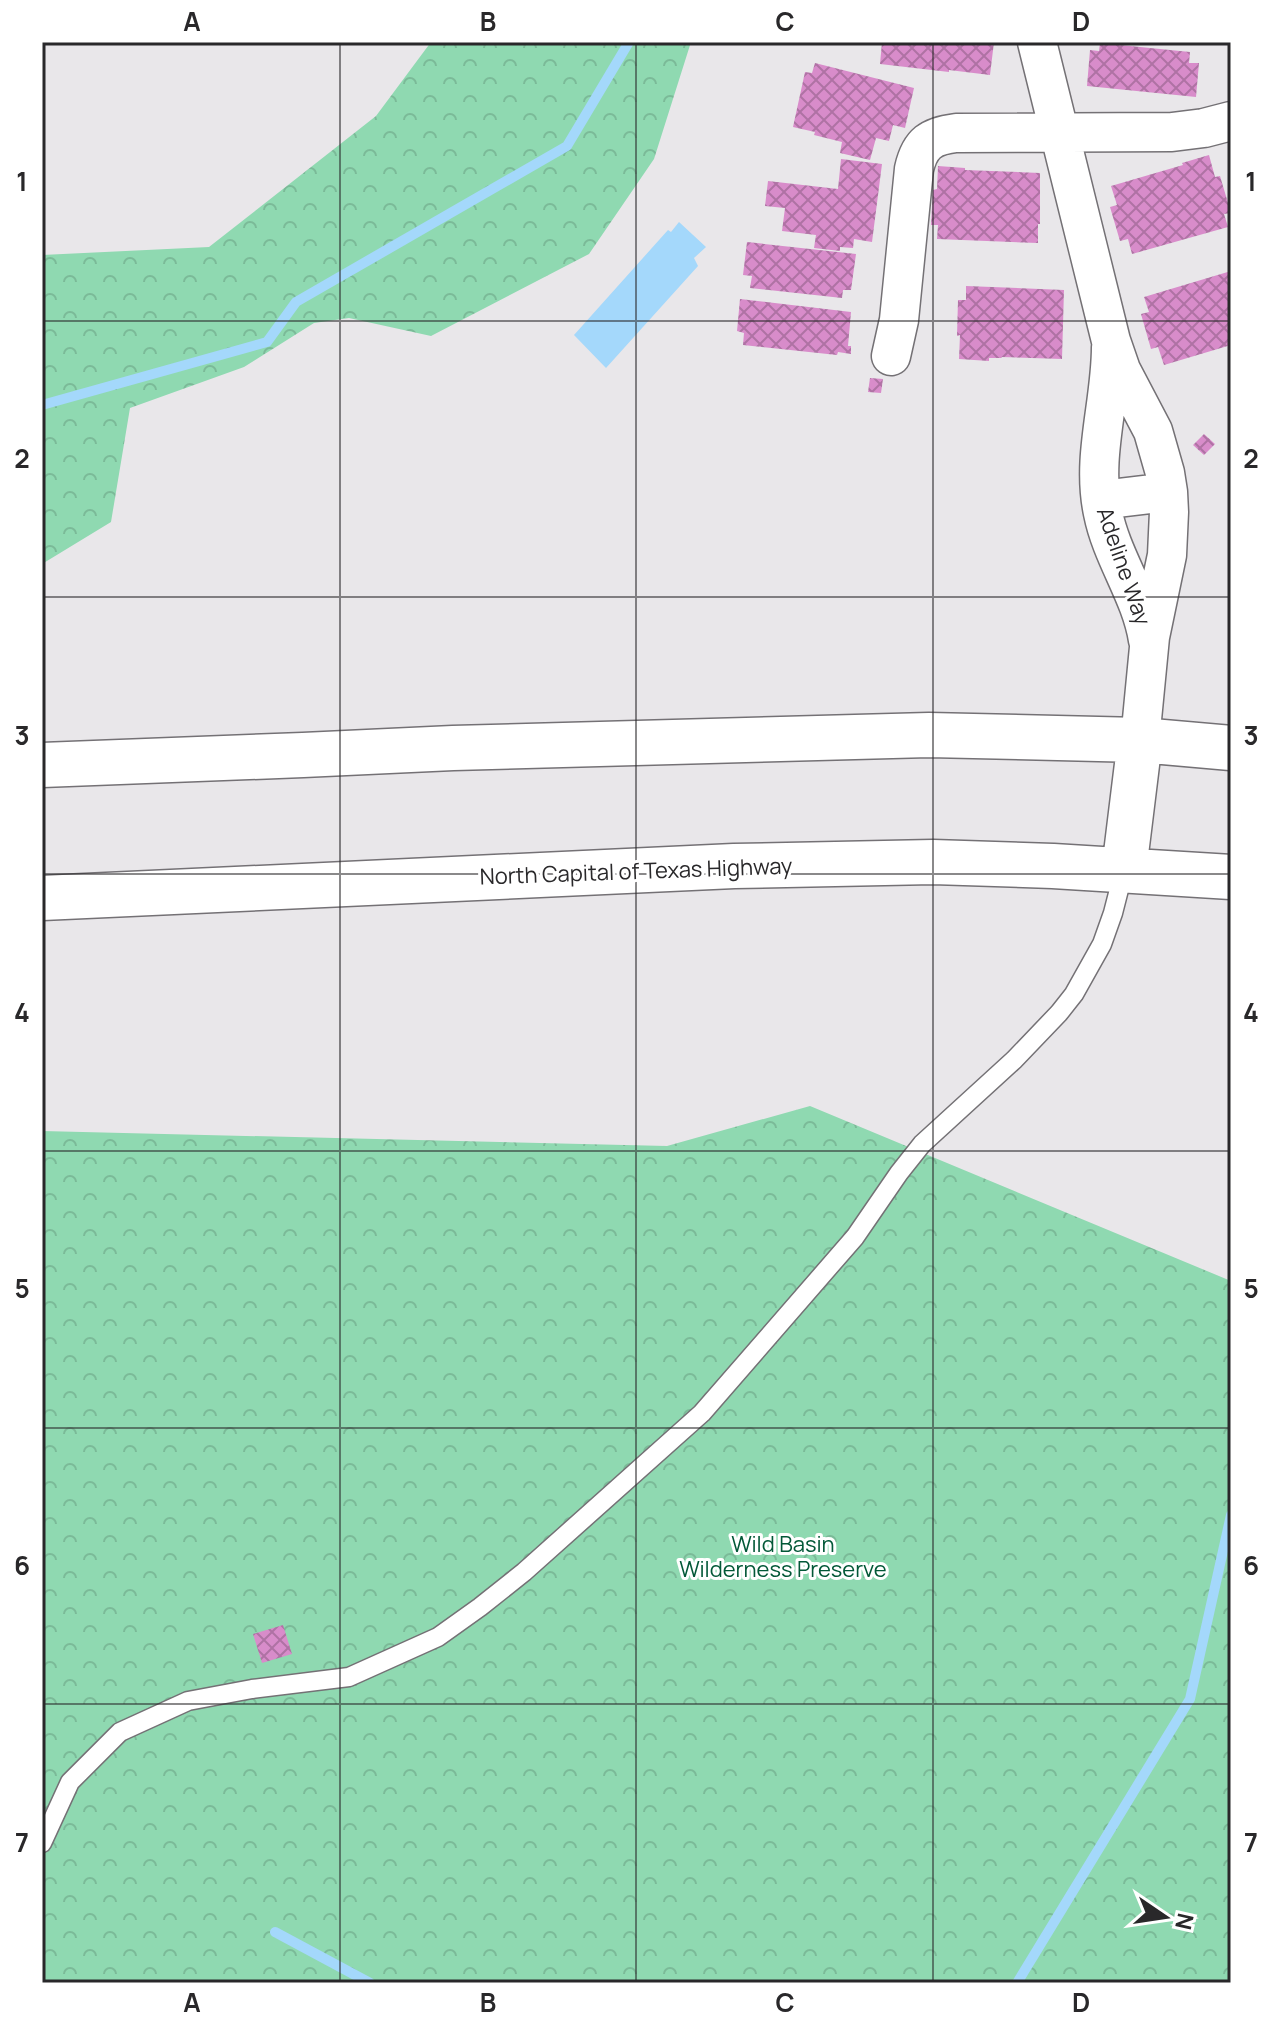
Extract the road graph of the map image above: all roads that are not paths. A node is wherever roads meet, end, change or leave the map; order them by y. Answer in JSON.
{"nodes":[{"id":1,"x":1037,"y":42,"type":"edge"},
{"id":2,"x":1231,"y":121,"type":"edge"},
{"id":3,"x":1060,"y":131,"type":"junction"},
{"id":4,"x":1111,"y":341,"type":"junction"},
{"id":5,"x":891,"y":356,"type":"dead end"},
{"id":6,"x":1168,"y":492,"type":"junction"},
{"id":7,"x":1101,"y":500,"type":"junction"},
{"id":8,"x":1149,"y":647,"type":"junction"},
{"id":9,"x":1140,"y":740,"type":"junction"},
{"id":10,"x":1231,"y":748,"type":"edge"},
{"id":11,"x":42,"y":765,"type":"edge"},
{"id":12,"x":1124,"y":870,"type":"junction"},
{"id":13,"x":1231,"y":877,"type":"edge"},
{"id":14,"x":42,"y":898,"type":"edge"},
{"id":15,"x":42,"y":1843,"type":"edge"}],
"edges":[{"from":1,"to":3,"type":"street","name":"Adeline Way"},
{"from":2,"to":3,"type":"street"},
{"from":3,"to":4,"type":"street","name":"Adeline Way"},
{"from":3,"to":5,"type":"street"},
{"from":4,"to":6,"type":"street","name":"Adeline Way"},
{"from":4,"to":7,"type":"street","name":"Adeline Way"},
{"from":6,"to":7,"type":"street"},
{"from":6,"to":8,"type":"street","name":"Adeline Way"},
{"from":7,"to":8,"type":"street","name":"Adeline Way"},
{"from":8,"to":9,"type":"street","name":"Adeline Way"},
{"from":9,"to":10,"type":"highway"},
{"from":9,"to":11,"type":"highway"},
{"from":9,"to":12,"type":"highway"},
{"from":12,"to":13,"type":"highway","name":"North Capital of Texas Highway"},
{"from":12,"to":14,"type":"highway","name":"North Capital of Texas Highway"},
{"from":12,"to":15,"type":"lane"}]}
